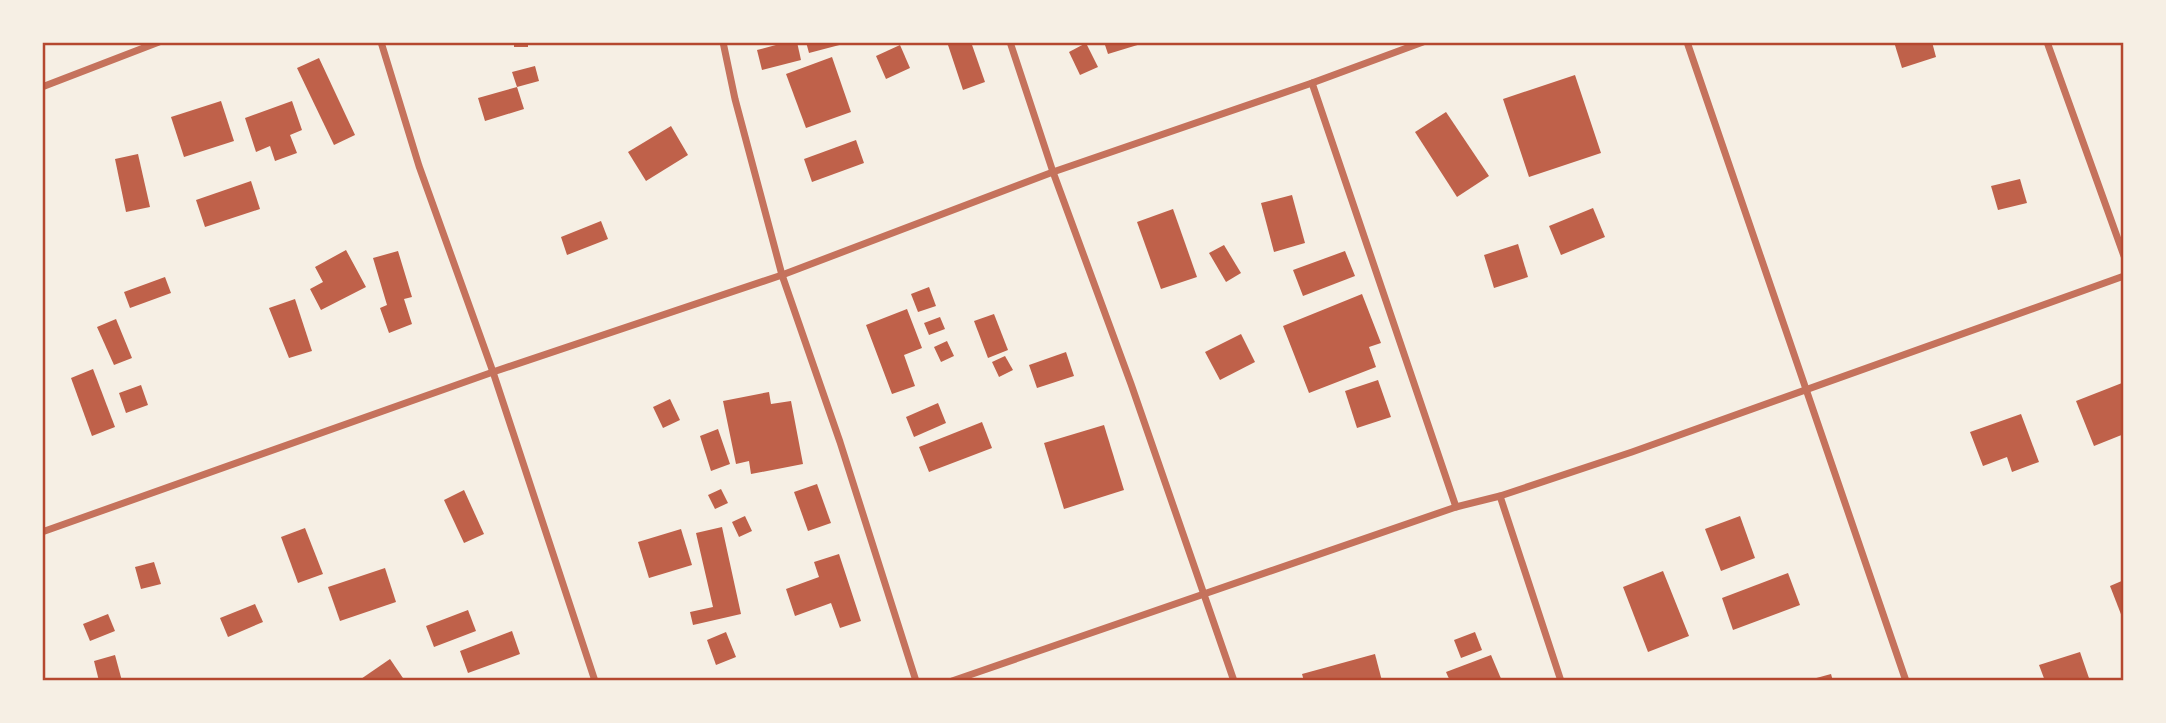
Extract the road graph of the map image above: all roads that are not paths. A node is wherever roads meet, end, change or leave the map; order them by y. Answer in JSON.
{"nodes":[{"id":1,"x":159,"y":42,"type":"edge"},
{"id":2,"x":381,"y":42,"type":"edge"},
{"id":3,"x":723,"y":42,"type":"edge"},
{"id":4,"x":1010,"y":42,"type":"edge"},
{"id":5,"x":1423,"y":42,"type":"edge"},
{"id":6,"x":1687,"y":42,"type":"edge"},
{"id":7,"x":2047,"y":42,"type":"edge"},
{"id":8,"x":1312,"y":83,"type":"junction"},
{"id":9,"x":42,"y":87,"type":"edge"},
{"id":10,"x":1053,"y":172,"type":"junction"},
{"id":11,"x":2124,"y":256,"type":"edge"},
{"id":12,"x":782,"y":275,"type":"junction"},
{"id":13,"x":2124,"y":276,"type":"edge"},
{"id":14,"x":493,"y":372,"type":"junction"},
{"id":15,"x":1806,"y":389,"type":"junction"},
{"id":16,"x":1500,"y":496,"type":"junction"},
{"id":17,"x":1456,"y":508,"type":"junction"},
{"id":18,"x":42,"y":532,"type":"edge"},
{"id":19,"x":1203,"y":596,"type":"junction"},
{"id":20,"x":595,"y":681,"type":"edge"},
{"id":21,"x":916,"y":681,"type":"edge"},
{"id":22,"x":952,"y":681,"type":"edge"},
{"id":23,"x":1234,"y":681,"type":"edge"},
{"id":24,"x":1561,"y":681,"type":"edge"},
{"id":25,"x":1906,"y":681,"type":"edge"}],
"edges":[{"from":1,"to":9,"type":"street"},
{"from":2,"to":14,"type":"street"},
{"from":3,"to":12,"type":"street"},
{"from":4,"to":10,"type":"street"},
{"from":5,"to":8,"type":"street"},
{"from":6,"to":15,"type":"street"},
{"from":7,"to":11,"type":"street"},
{"from":8,"to":10,"type":"street"},
{"from":8,"to":17,"type":"street"},
{"from":10,"to":12,"type":"street"},
{"from":10,"to":19,"type":"street"},
{"from":12,"to":14,"type":"street"},
{"from":12,"to":21,"type":"street"},
{"from":13,"to":15,"type":"street"},
{"from":14,"to":18,"type":"street"},
{"from":14,"to":20,"type":"street"},
{"from":15,"to":16,"type":"street"},
{"from":15,"to":25,"type":"street"},
{"from":16,"to":17,"type":"street"},
{"from":16,"to":24,"type":"street"},
{"from":17,"to":19,"type":"street"},
{"from":19,"to":22,"type":"street"},
{"from":19,"to":23,"type":"street"}]}
